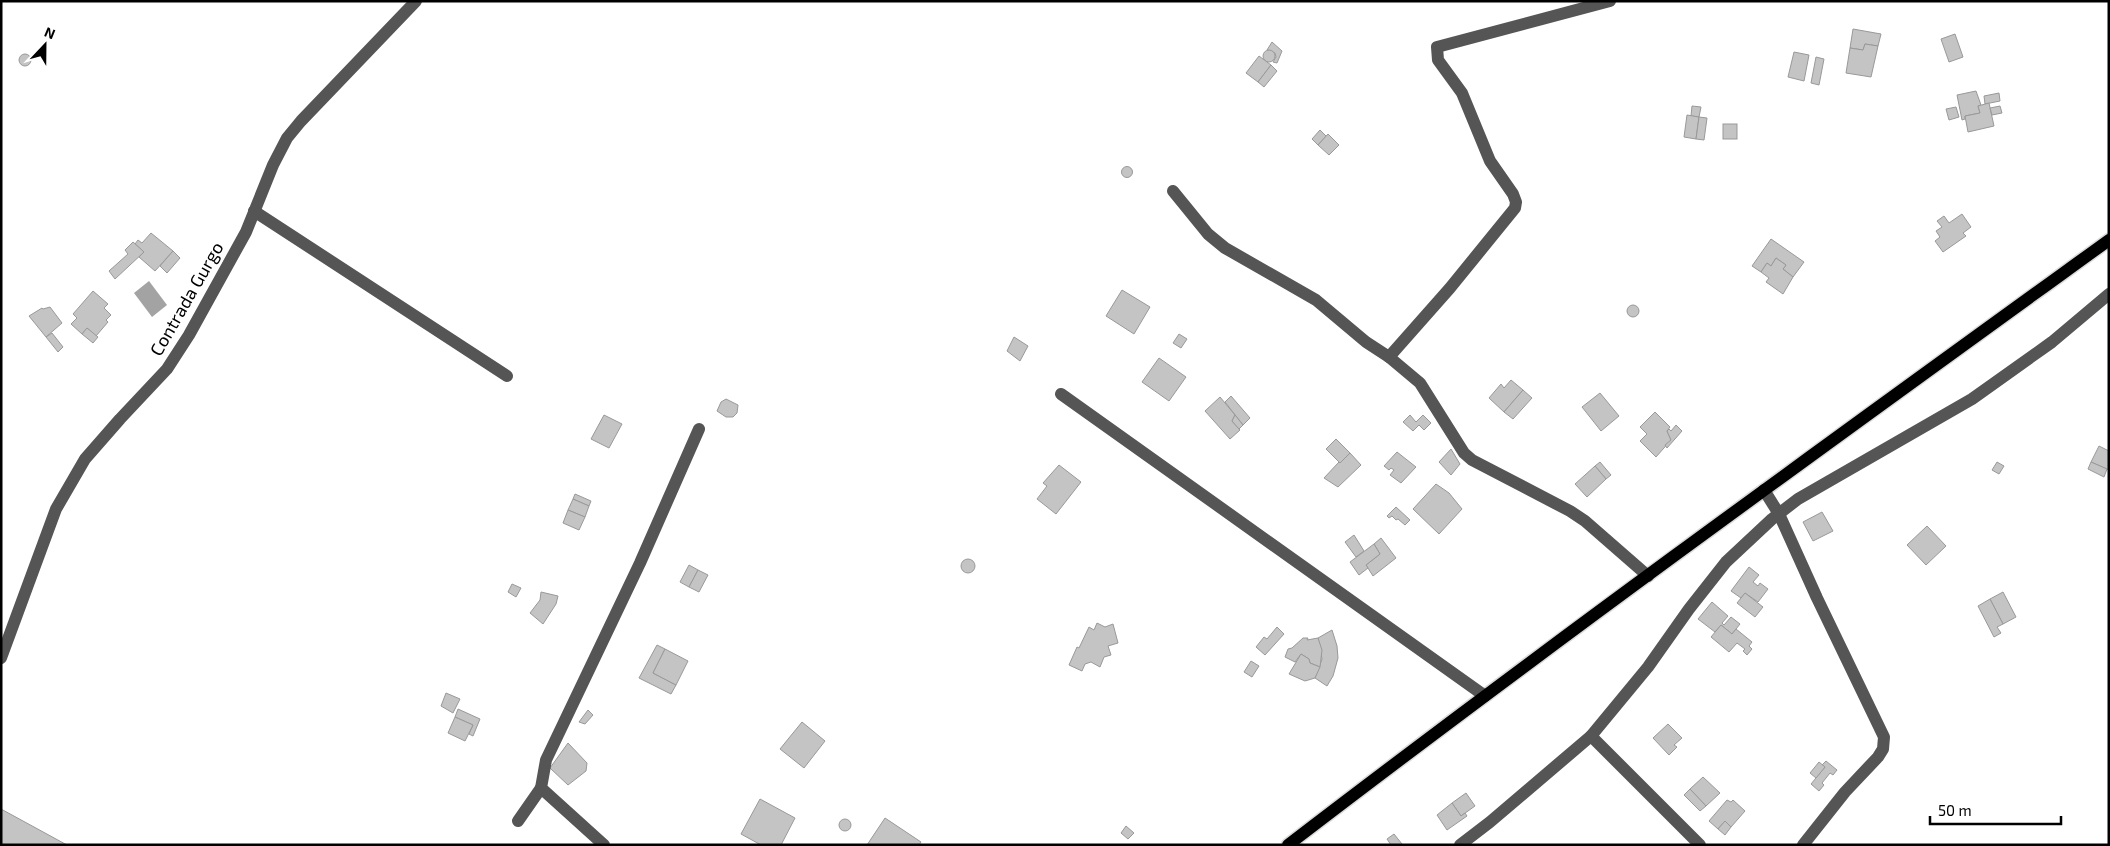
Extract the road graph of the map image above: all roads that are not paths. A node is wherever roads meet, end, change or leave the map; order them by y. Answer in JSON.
{"nodes":[{"id":1,"x":416,"y":1,"type":"edge"},
{"id":2,"x":1610,"y":1,"type":"edge"},
{"id":3,"x":1174,"y":191,"type":"dead end"},
{"id":4,"x":254,"y":212,"type":"junction"},
{"id":5,"x":2109,"y":240,"type":"edge"},
{"id":6,"x":2109,"y":294,"type":"edge"},
{"id":7,"x":1389,"y":357,"type":"junction"},
{"id":8,"x":507,"y":376,"type":"dead end"},
{"id":9,"x":1061,"y":394,"type":"dead end"},
{"id":10,"x":699,"y":429,"type":"dead end"},
{"id":11,"x":1764,"y":490,"type":"junction"},
{"id":12,"x":1779,"y":514,"type":"junction"},
{"id":13,"x":1648,"y":576,"type":"junction"},
{"id":14,"x":1,"y":658,"type":"edge"},
{"id":15,"x":1485,"y":696,"type":"junction"},
{"id":16,"x":1591,"y":736,"type":"junction"},
{"id":17,"x":541,"y":788,"type":"junction"},
{"id":18,"x":518,"y":822,"type":"dead end"},
{"id":19,"x":604,"y":845,"type":"edge"},
{"id":20,"x":1288,"y":845,"type":"edge"},
{"id":21,"x":1460,"y":845,"type":"edge"},
{"id":22,"x":1700,"y":845,"type":"edge"},
{"id":23,"x":1803,"y":845,"type":"edge"}],
"edges":[{"from":1,"to":4,"type":"street","name":"Contrada Gurgo"},
{"from":2,"to":7,"type":"street"},
{"from":3,"to":7,"type":"street"},
{"from":4,"to":8,"type":"street"},
{"from":4,"to":14,"type":"street","name":"Contrada Gurgo"},
{"from":5,"to":11,"type":"main road"},
{"from":6,"to":12,"type":"street"},
{"from":7,"to":13,"type":"street"},
{"from":9,"to":15,"type":"street"},
{"from":10,"to":17,"type":"street"},
{"from":11,"to":12,"type":"street"},
{"from":11,"to":13,"type":"main road"},
{"from":12,"to":16,"type":"street"},
{"from":12,"to":23,"type":"street"},
{"from":13,"to":15,"type":"main road"},
{"from":15,"to":20,"type":"main road"},
{"from":16,"to":21,"type":"street"},
{"from":16,"to":22,"type":"street"},
{"from":17,"to":18,"type":"street"},
{"from":17,"to":19,"type":"street"}]}
